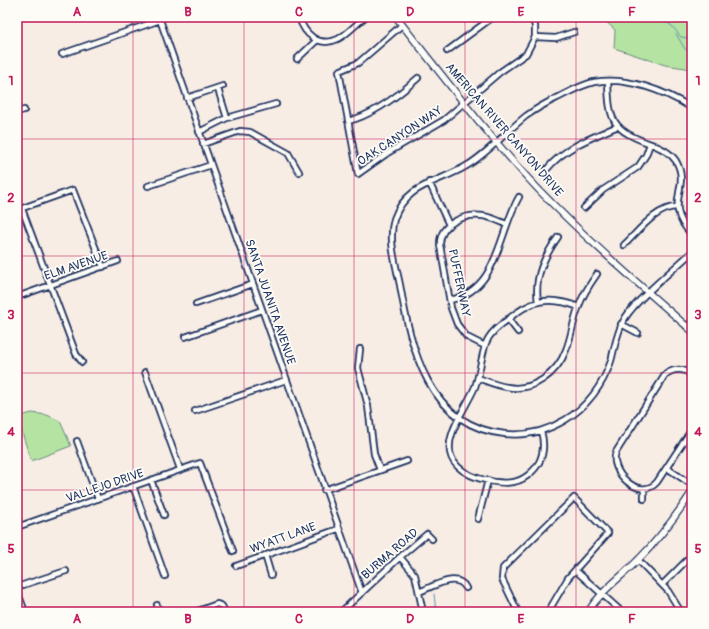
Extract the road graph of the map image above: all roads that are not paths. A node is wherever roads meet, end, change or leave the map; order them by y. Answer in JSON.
{"nodes":[{"id":1,"x":299,"y":17,"type":"edge"},
{"id":2,"x":364,"y":17,"type":"edge"},
{"id":3,"x":396,"y":17,"type":"edge"},
{"id":4,"x":493,"y":17,"type":"edge"},
{"id":5,"x":532,"y":17,"type":"edge"},
{"id":6,"x":159,"y":18,"type":"edge"},
{"id":7,"x":402,"y":25,"type":"junction"},
{"id":8,"x":574,"y":32,"type":"dead end"},
{"id":9,"x":535,"y":38,"type":"junction"},
{"id":10,"x":316,"y":41,"type":"junction"},
{"id":11,"x":448,"y":51,"type":"dead end"},
{"id":12,"x":62,"y":54,"type":"dead end"},
{"id":13,"x":298,"y":59,"type":"dead end"},
{"id":14,"x":418,"y":78,"type":"dead end"},
{"id":15,"x":608,"y":81,"type":"junction"},
{"id":16,"x":223,"y":86,"type":"dead end"},
{"id":17,"x":218,"y":89,"type":"junction"},
{"id":18,"x":187,"y":98,"type":"junction"},
{"id":19,"x":464,"y":103,"type":"junction"},
{"id":20,"x":276,"y":104,"type":"dead end"},
{"id":21,"x":692,"y":108,"type":"edge"},
{"id":22,"x":24,"y":110,"type":"dead end"},
{"id":23,"x":17,"y":112,"type":"edge"},
{"id":24,"x":227,"y":118,"type":"junction"},
{"id":25,"x":348,"y":121,"type":"junction"},
{"id":26,"x":618,"y":126,"type":"junction"},
{"id":27,"x":199,"y":132,"type":"junction"},
{"id":28,"x":496,"y":142,"type":"junction"},
{"id":29,"x":203,"y":144,"type":"junction"},
{"id":30,"x":650,"y":144,"type":"junction"},
{"id":31,"x":211,"y":165,"type":"junction"},
{"id":32,"x":547,"y":169,"type":"dead end"},
{"id":33,"x":299,"y":172,"type":"dead end"},
{"id":34,"x":429,"y":182,"type":"junction"},
{"id":35,"x":148,"y":186,"type":"dead end"},
{"id":36,"x":519,"y":197,"type":"dead end"},
{"id":37,"x":677,"y":207,"type":"junction"},
{"id":38,"x":584,"y":208,"type":"dead end"},
{"id":39,"x":20,"y":210,"type":"edge"},
{"id":40,"x":506,"y":224,"type":"junction"},
{"id":41,"x":449,"y":225,"type":"junction"},
{"id":42,"x":692,"y":235,"type":"edge"},
{"id":43,"x":558,"y":237,"type":"dead end"},
{"id":44,"x":624,"y":245,"type":"dead end"},
{"id":45,"x":692,"y":252,"type":"edge"},
{"id":46,"x":118,"y":261,"type":"dead end"},
{"id":47,"x":103,"y":267,"type":"junction"},
{"id":48,"x":597,"y":274,"type":"dead end"},
{"id":49,"x":253,"y":284,"type":"junction"},
{"id":50,"x":51,"y":285,"type":"junction"},
{"id":51,"x":649,"y":293,"type":"junction"},
{"id":52,"x":17,"y":297,"type":"edge"},
{"id":53,"x":450,"y":300,"type":"junction"},
{"id":54,"x":538,"y":302,"type":"junction"},
{"id":55,"x":196,"y":304,"type":"dead end"},
{"id":56,"x":578,"y":307,"type":"junction"},
{"id":57,"x":262,"y":310,"type":"junction"},
{"id":58,"x":508,"y":319,"type":"junction"},
{"id":59,"x":692,"y":322,"type":"edge"},
{"id":60,"x":622,"y":324,"type":"junction"},
{"id":61,"x":687,"y":327,"type":"junction"},
{"id":62,"x":692,"y":331,"type":"edge"},
{"id":63,"x":518,"y":332,"type":"dead end"},
{"id":64,"x":638,"y":333,"type":"dead end"},
{"id":65,"x":184,"y":337,"type":"dead end"},
{"id":66,"x":485,"y":346,"type":"junction"},
{"id":67,"x":360,"y":349,"type":"dead end"},
{"id":68,"x":82,"y":362,"type":"dead end"},
{"id":69,"x":145,"y":372,"type":"dead end"},
{"id":70,"x":692,"y":376,"type":"edge"},
{"id":71,"x":478,"y":378,"type":"junction"},
{"id":72,"x":286,"y":380,"type":"junction"},
{"id":73,"x":195,"y":411,"type":"dead end"},
{"id":74,"x":460,"y":418,"type":"junction"},
{"id":75,"x":692,"y":429,"type":"edge"},
{"id":76,"x":541,"y":431,"type":"junction"},
{"id":77,"x":77,"y":441,"type":"dead end"},
{"id":78,"x":408,"y":461,"type":"dead end"},
{"id":79,"x":200,"y":463,"type":"joint"},
{"id":80,"x":667,"y":468,"type":"junction"},
{"id":81,"x":180,"y":469,"type":"junction"},
{"id":82,"x":380,"y":470,"type":"junction"},
{"id":83,"x":151,"y":480,"type":"junction"},
{"id":84,"x":488,"y":480,"type":"junction"},
{"id":85,"x":692,"y":485,"type":"edge"},
{"id":86,"x":134,"y":486,"type":"junction"},
{"id":87,"x":324,"y":490,"type":"junction"},
{"id":88,"x":644,"y":490,"type":"junction"},
{"id":89,"x":692,"y":492,"type":"edge"},
{"id":90,"x":98,"y":499,"type":"junction"},
{"id":91,"x":644,"y":499,"type":"dead end"},
{"id":92,"x":164,"y":515,"type":"dead end"},
{"id":93,"x":478,"y":519,"type":"dead end"},
{"id":94,"x":17,"y":527,"type":"edge"},
{"id":95,"x":338,"y":529,"type":"junction"},
{"id":96,"x":432,"y":539,"type":"dead end"},
{"id":97,"x":233,"y":552,"type":"dead end"},
{"id":98,"x":265,"y":555,"type":"junction"},
{"id":99,"x":692,"y":555,"type":"edge"},
{"id":100,"x":400,"y":557,"type":"junction"},
{"id":101,"x":638,"y":560,"type":"junction"},
{"id":102,"x":236,"y":566,"type":"dead end"},
{"id":103,"x":66,"y":570,"type":"dead end"},
{"id":104,"x":575,"y":570,"type":"junction"},
{"id":105,"x":272,"y":575,"type":"dead end"},
{"id":106,"x":165,"y":576,"type":"dead end"},
{"id":107,"x":662,"y":584,"type":"junction"},
{"id":108,"x":17,"y":588,"type":"edge"},
{"id":109,"x":466,"y":588,"type":"dead end"},
{"id":110,"x":419,"y":592,"type":"junction"},
{"id":111,"x":362,"y":593,"type":"junction"},
{"id":112,"x":602,"y":594,"type":"junction"},
{"id":113,"x":157,"y":605,"type":"dead end"},
{"id":114,"x":25,"y":612,"type":"edge"},
{"id":115,"x":159,"y":612,"type":"edge"},
{"id":116,"x":194,"y":612,"type":"edge"},
{"id":117,"x":225,"y":612,"type":"edge"},
{"id":118,"x":341,"y":612,"type":"edge"},
{"id":119,"x":423,"y":612,"type":"edge"},
{"id":120,"x":518,"y":612,"type":"edge"},
{"id":121,"x":548,"y":612,"type":"edge"},
{"id":122,"x":588,"y":612,"type":"edge"},
{"id":123,"x":622,"y":612,"type":"edge"},
{"id":124,"x":681,"y":612,"type":"edge"}],
"edges":[{"from":1,"to":10,"type":"street"},
{"from":2,"to":10,"type":"street"},
{"from":3,"to":7,"type":"main road","name":"AMERICAN RIVER CANYON DRIVE"},
{"from":4,"to":11,"type":"street"},
{"from":5,"to":9,"type":"street"},
{"from":6,"to":12,"type":"street"},
{"from":6,"to":18,"type":"street","name":"SANTA JUANITA AVENUE"},
{"from":7,"to":19,"type":"main road","name":"AMERICAN RIVER CANYON DRIVE"},
{"from":7,"to":25,"type":"street","name":"OAK CANYON WAY"},
{"from":8,"to":9,"type":"street"},
{"from":9,"to":19,"type":"street"},
{"from":10,"to":13,"type":"street"},
{"from":14,"to":25,"type":"street"},
{"from":15,"to":21,"type":"street"},
{"from":15,"to":26,"type":"street"},
{"from":15,"to":28,"type":"street"},
{"from":16,"to":17,"type":"street"},
{"from":17,"to":18,"type":"street"},
{"from":17,"to":24,"type":"street"},
{"from":18,"to":27,"type":"street","name":"SANTA JUANITA AVENUE"},
{"from":19,"to":25,"type":"street","name":"OAK CANYON WAY"},
{"from":19,"to":28,"type":"main road","name":"AMERICAN RIVER CANYON DRIVE"},
{"from":20,"to":24,"type":"street"},
{"from":22,"to":23,"type":"street"},
{"from":24,"to":27,"type":"street"},
{"from":26,"to":30,"type":"street"},
{"from":26,"to":32,"type":"street"},
{"from":27,"to":29,"type":"street","name":"SANTA JUANITA AVENUE"},
{"from":28,"to":34,"type":"street"},
{"from":28,"to":51,"type":"main road","name":"AMERICAN RIVER CANYON DRIVE"},
{"from":29,"to":31,"type":"street","name":"SANTA JUANITA AVENUE"},
{"from":29,"to":33,"type":"street"},
{"from":30,"to":37,"type":"street"},
{"from":30,"to":38,"type":"street"},
{"from":31,"to":35,"type":"street"},
{"from":31,"to":49,"type":"street","name":"SANTA JUANITA AVENUE"},
{"from":34,"to":41,"type":"street"},
{"from":34,"to":74,"type":"street"},
{"from":36,"to":40,"type":"street"},
{"from":37,"to":42,"type":"street"},
{"from":37,"to":44,"type":"street"},
{"from":39,"to":47,"type":"street"},
{"from":39,"to":50,"type":"street"},
{"from":40,"to":41,"type":"street"},
{"from":40,"to":53,"type":"street"},
{"from":41,"to":53,"type":"street","name":"PUFFER WAY"},
{"from":43,"to":54,"type":"street"},
{"from":45,"to":51,"type":"street"},
{"from":46,"to":47,"type":"street","name":"ELM AVENUE"},
{"from":47,"to":50,"type":"street","name":"ELM AVENUE"},
{"from":48,"to":56,"type":"street"},
{"from":49,"to":55,"type":"street"},
{"from":49,"to":57,"type":"street","name":"SANTA JUANITA AVENUE"},
{"from":50,"to":52,"type":"street","name":"ELM AVENUE"},
{"from":50,"to":68,"type":"street"},
{"from":51,"to":60,"type":"street"},
{"from":51,"to":61,"type":"main road","name":"AMERICAN RIVER CANYON DRIVE"},
{"from":53,"to":66,"type":"street","name":"PUFFER WAY"},
{"from":54,"to":56,"type":"street"},
{"from":54,"to":58,"type":"street"},
{"from":56,"to":71,"type":"street"},
{"from":57,"to":65,"type":"street"},
{"from":57,"to":72,"type":"street","name":"SANTA JUANITA AVENUE"},
{"from":58,"to":63,"type":"street"},
{"from":58,"to":66,"type":"street"},
{"from":59,"to":61,"type":"street"},
{"from":60,"to":64,"type":"street"},
{"from":60,"to":76,"type":"street"},
{"from":61,"to":62,"type":"main road","name":"AMERICAN RIVER CANYON DRIVE"},
{"from":66,"to":71,"type":"street"},
{"from":67,"to":82,"type":"street"},
{"from":69,"to":81,"type":"street"},
{"from":70,"to":88,"type":"street"},
{"from":71,"to":74,"type":"street"},
{"from":72,"to":73,"type":"street"},
{"from":72,"to":87,"type":"street","name":"SANTA JUANITA AVENUE"},
{"from":74,"to":76,"type":"street"},
{"from":74,"to":84,"type":"street"},
{"from":75,"to":80,"type":"street"},
{"from":76,"to":84,"type":"street"},
{"from":77,"to":90,"type":"street"},
{"from":78,"to":82,"type":"street"},
{"from":79,"to":81,"type":"street","name":"VALLEJO DRIVE"},
{"from":79,"to":97,"type":"street","name":"WYATT LANE"},
{"from":80,"to":85,"type":"street"},
{"from":80,"to":88,"type":"street"},
{"from":81,"to":83,"type":"street","name":"VALLEJO DRIVE"},
{"from":82,"to":87,"type":"street"},
{"from":83,"to":86,"type":"street","name":"VALLEJO DRIVE"},
{"from":83,"to":92,"type":"street"},
{"from":84,"to":93,"type":"street"},
{"from":86,"to":90,"type":"street","name":"VALLEJO DRIVE"},
{"from":86,"to":106,"type":"street"},
{"from":87,"to":95,"type":"street","name":"SANTA JUANITA AVENUE"},
{"from":88,"to":91,"type":"street"},
{"from":89,"to":101,"type":"main road"},
{"from":90,"to":94,"type":"street","name":"VALLEJO DRIVE"},
{"from":95,"to":98,"type":"street","name":"WYATT LANE"},
{"from":95,"to":111,"type":"street","name":"SANTA JUANITA AVENUE"},
{"from":96,"to":100,"type":"street","name":"BURMA ROAD"},
{"from":98,"to":102,"type":"street","name":"WYATT LANE"},
{"from":98,"to":105,"type":"street"},
{"from":99,"to":107,"type":"street"},
{"from":100,"to":110,"type":"street"},
{"from":100,"to":111,"type":"street","name":"BURMA ROAD"},
{"from":101,"to":107,"type":"street"},
{"from":101,"to":112,"type":"main road"},
{"from":103,"to":108,"type":"street"},
{"from":104,"to":112,"type":"street"},
{"from":104,"to":120,"type":"street"},
{"from":104,"to":121,"type":"street"},
{"from":107,"to":124,"type":"street"},
{"from":108,"to":114,"type":"street"},
{"from":109,"to":110,"type":"street"},
{"from":110,"to":119,"type":"street"},
{"from":111,"to":118,"type":"street","name":"BURMA ROAD"},
{"from":112,"to":122,"type":"main road"},
{"from":112,"to":123,"type":"street"},
{"from":113,"to":115,"type":"street"},
{"from":116,"to":117,"type":"street"}]}
